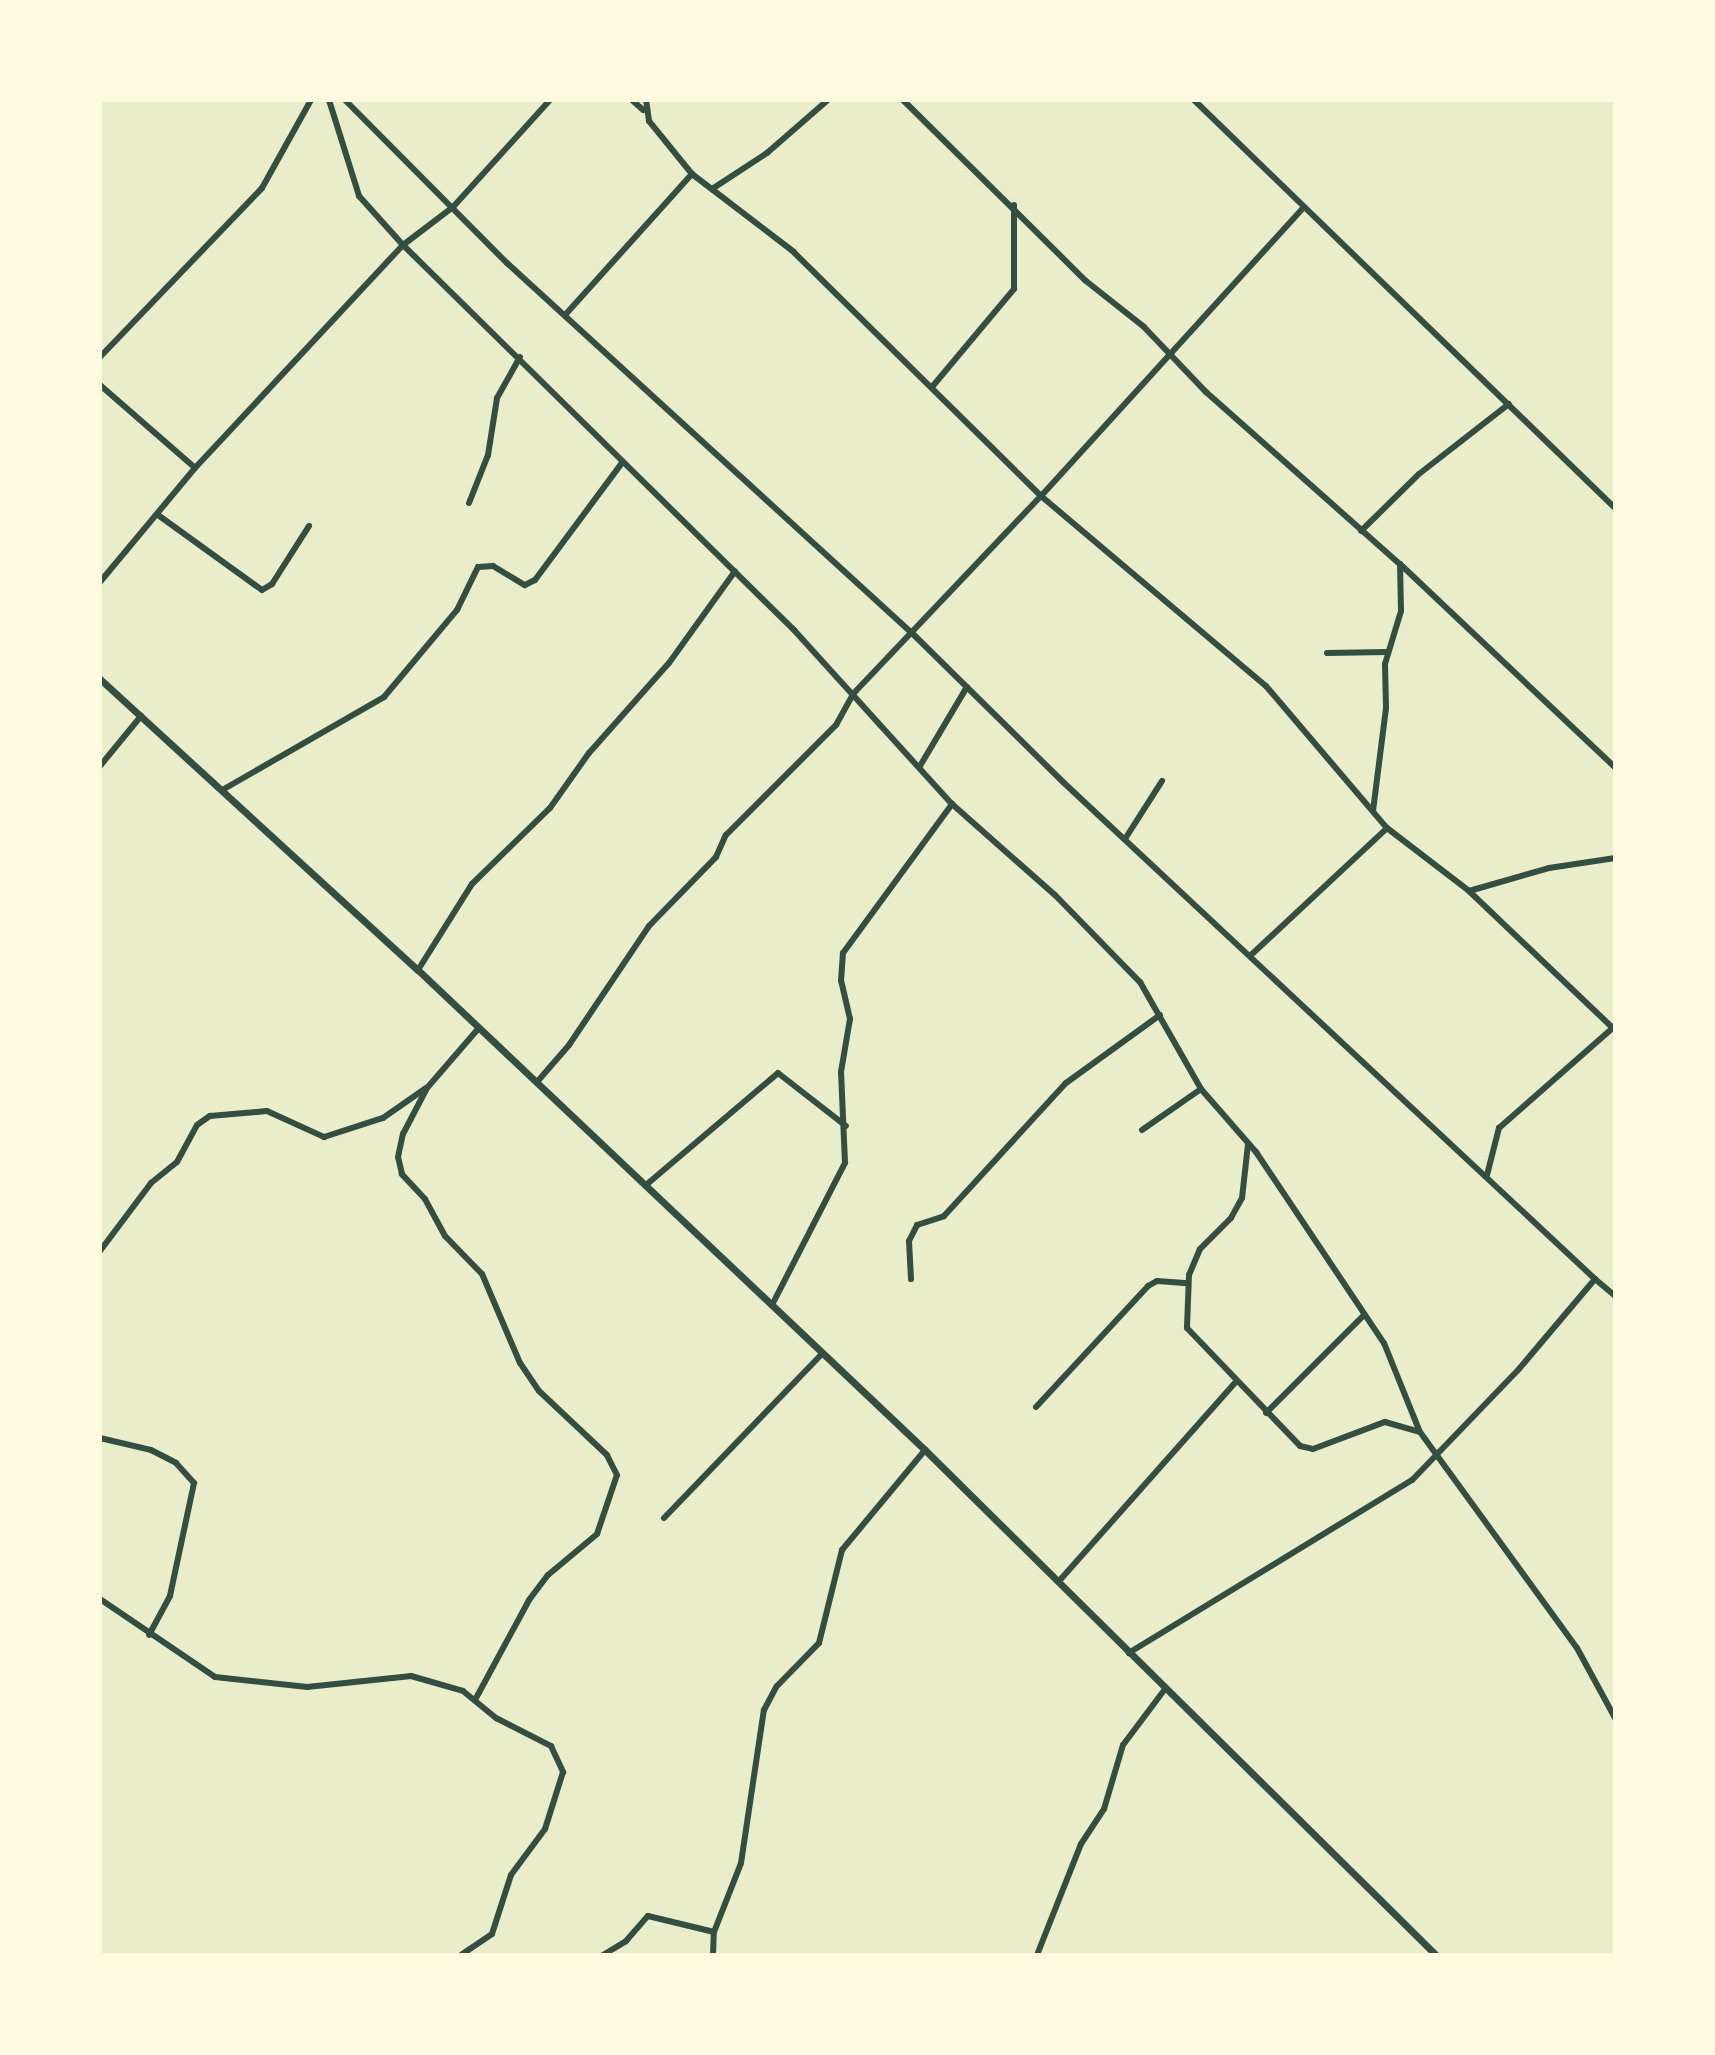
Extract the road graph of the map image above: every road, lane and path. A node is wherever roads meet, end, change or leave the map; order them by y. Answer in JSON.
{"nodes":[{"id":1,"x":311,"y":100,"type":"edge"},
{"id":2,"x":329,"y":100,"type":"edge"},
{"id":3,"x":345,"y":100,"type":"edge"},
{"id":4,"x":550,"y":100,"type":"edge"},
{"id":5,"x":632,"y":100,"type":"edge"},
{"id":6,"x":646,"y":100,"type":"edge"},
{"id":7,"x":828,"y":100,"type":"edge"},
{"id":8,"x":903,"y":100,"type":"edge"},
{"id":9,"x":1194,"y":100,"type":"edge"},
{"id":10,"x":643,"y":110,"type":"junction"},
{"id":11,"x":692,"y":174,"type":"junction"},
{"id":12,"x":712,"y":189,"type":"junction"},
{"id":13,"x":1014,"y":204,"type":"junction"},
{"id":14,"x":453,"y":207,"type":"junction"},
{"id":15,"x":1304,"y":207,"type":"junction"},
{"id":16,"x":403,"y":245,"type":"junction"},
{"id":17,"x":565,"y":315,"type":"junction"},
{"id":18,"x":1170,"y":356,"type":"junction"},
{"id":19,"x":100,"y":357,"type":"edge"},
{"id":20,"x":520,"y":357,"type":"junction"},
{"id":21,"x":100,"y":385,"type":"edge"},
{"id":22,"x":932,"y":387,"type":"junction"},
{"id":23,"x":1509,"y":404,"type":"junction"},
{"id":24,"x":621,"y":464,"type":"junction"},
{"id":25,"x":195,"y":468,"type":"junction"},
{"id":26,"x":1041,"y":496,"type":"junction"},
{"id":27,"x":469,"y":503,"type":"dead end"},
{"id":28,"x":1615,"y":508,"type":"edge"},
{"id":29,"x":158,"y":515,"type":"junction"},
{"id":30,"x":309,"y":526,"type":"dead end"},
{"id":31,"x":1361,"y":531,"type":"junction"},
{"id":32,"x":1400,"y":564,"type":"junction"},
{"id":33,"x":735,"y":571,"type":"junction"},
{"id":34,"x":100,"y":582,"type":"edge"},
{"id":35,"x":914,"y":635,"type":"junction"},
{"id":36,"x":1387,"y":652,"type":"junction"},
{"id":37,"x":1327,"y":653,"type":"dead end"},
{"id":38,"x":100,"y":679,"type":"edge"},
{"id":39,"x":967,"y":687,"type":"junction"},
{"id":40,"x":853,"y":694,"type":"junction"},
{"id":41,"x":141,"y":716,"type":"junction"},
{"id":42,"x":100,"y":766,"type":"edge"},
{"id":43,"x":920,"y":766,"type":"junction"},
{"id":44,"x":1615,"y":767,"type":"edge"},
{"id":45,"x":1162,"y":781,"type":"dead end"},
{"id":46,"x":224,"y":789,"type":"junction"},
{"id":47,"x":952,"y":804,"type":"junction"},
{"id":48,"x":1373,"y":811,"type":"junction"},
{"id":49,"x":1387,"y":828,"type":"junction"},
{"id":50,"x":1125,"y":839,"type":"junction"},
{"id":51,"x":1615,"y":858,"type":"edge"},
{"id":52,"x":1469,"y":891,"type":"junction"},
{"id":53,"x":1251,"y":955,"type":"junction"},
{"id":54,"x":418,"y":970,"type":"junction"},
{"id":55,"x":1160,"y":1015,"type":"junction"},
{"id":56,"x":1614,"y":1027,"type":"edge"},
{"id":57,"x":478,"y":1029,"type":"junction"},
{"id":58,"x":537,"y":1082,"type":"junction"},
{"id":59,"x":427,"y":1088,"type":"junction"},
{"id":60,"x":1201,"y":1089,"type":"junction"},
{"id":61,"x":847,"y":1126,"type":"junction"},
{"id":62,"x":1142,"y":1130,"type":"dead end"},
{"id":63,"x":1248,"y":1144,"type":"junction"},
{"id":64,"x":1487,"y":1175,"type":"junction"},
{"id":65,"x":646,"y":1185,"type":"junction"},
{"id":66,"x":100,"y":1251,"type":"edge"},
{"id":67,"x":911,"y":1279,"type":"dead end"},
{"id":68,"x":1595,"y":1279,"type":"junction"},
{"id":69,"x":1188,"y":1283,"type":"junction"},
{"id":70,"x":1615,"y":1296,"type":"edge"},
{"id":71,"x":772,"y":1305,"type":"junction"},
{"id":72,"x":1362,"y":1317,"type":"junction"},
{"id":73,"x":823,"y":1353,"type":"junction"},
{"id":74,"x":1235,"y":1383,"type":"junction"},
{"id":75,"x":1036,"y":1407,"type":"dead end"},
{"id":76,"x":1266,"y":1413,"type":"junction"},
{"id":77,"x":1420,"y":1432,"type":"junction"},
{"id":78,"x":100,"y":1438,"type":"edge"},
{"id":79,"x":925,"y":1450,"type":"junction"},
{"id":80,"x":1437,"y":1451,"type":"junction"},
{"id":81,"x":664,"y":1518,"type":"dead end"},
{"id":82,"x":1060,"y":1580,"type":"junction"},
{"id":83,"x":100,"y":1599,"type":"edge"},
{"id":84,"x":149,"y":1635,"type":"junction"},
{"id":85,"x":1129,"y":1653,"type":"junction"},
{"id":86,"x":1165,"y":1689,"type":"junction"},
{"id":87,"x":475,"y":1700,"type":"junction"},
{"id":88,"x":1615,"y":1718,"type":"edge"},
{"id":89,"x":714,"y":1932,"type":"junction"},
{"id":90,"x":461,"y":1955,"type":"edge"},
{"id":91,"x":603,"y":1955,"type":"edge"},
{"id":92,"x":713,"y":1955,"type":"edge"},
{"id":93,"x":1037,"y":1955,"type":"edge"},
{"id":94,"x":1436,"y":1955,"type":"edge"}],
"edges":[{"from":1,"to":19,"type":"street"},
{"from":2,"to":16,"type":"street"},
{"from":3,"to":14,"type":"street"},
{"from":4,"to":14,"type":"street"},
{"from":5,"to":10,"type":"street"},
{"from":6,"to":10,"type":"street"},
{"from":7,"to":12,"type":"street"},
{"from":8,"to":13,"type":"street"},
{"from":9,"to":15,"type":"street"},
{"from":10,"to":11,"type":"street"},
{"from":11,"to":12,"type":"street"},
{"from":11,"to":17,"type":"street"},
{"from":12,"to":22,"type":"street"},
{"from":13,"to":18,"type":"street"},
{"from":13,"to":22,"type":"street"},
{"from":14,"to":16,"type":"street"},
{"from":14,"to":17,"type":"street"},
{"from":15,"to":18,"type":"street"},
{"from":15,"to":23,"type":"street"},
{"from":16,"to":20,"type":"street"},
{"from":16,"to":25,"type":"street"},
{"from":17,"to":35,"type":"street"},
{"from":18,"to":26,"type":"street"},
{"from":18,"to":31,"type":"street"},
{"from":20,"to":24,"type":"street"},
{"from":20,"to":27,"type":"street"},
{"from":21,"to":25,"type":"street"},
{"from":22,"to":26,"type":"street"},
{"from":23,"to":28,"type":"street"},
{"from":23,"to":31,"type":"street"},
{"from":24,"to":33,"type":"street"},
{"from":24,"to":46,"type":"street"},
{"from":25,"to":29,"type":"street"},
{"from":26,"to":35,"type":"street"},
{"from":26,"to":48,"type":"street"},
{"from":29,"to":30,"type":"street"},
{"from":29,"to":34,"type":"street"},
{"from":31,"to":32,"type":"street"},
{"from":32,"to":36,"type":"street"},
{"from":32,"to":44,"type":"street"},
{"from":33,"to":40,"type":"street"},
{"from":33,"to":54,"type":"street"},
{"from":35,"to":39,"type":"street"},
{"from":35,"to":40,"type":"street"},
{"from":36,"to":37,"type":"street"},
{"from":36,"to":48,"type":"street"},
{"from":38,"to":41,"type":"street"},
{"from":39,"to":43,"type":"street"},
{"from":39,"to":50,"type":"street"},
{"from":40,"to":43,"type":"street"},
{"from":40,"to":58,"type":"street"},
{"from":41,"to":42,"type":"street"},
{"from":41,"to":46,"type":"street"},
{"from":43,"to":47,"type":"street"},
{"from":45,"to":50,"type":"street"},
{"from":46,"to":54,"type":"street"},
{"from":47,"to":55,"type":"street"},
{"from":47,"to":61,"type":"street"},
{"from":48,"to":49,"type":"street"},
{"from":49,"to":52,"type":"street"},
{"from":49,"to":53,"type":"street"},
{"from":50,"to":53,"type":"street"},
{"from":51,"to":52,"type":"street"},
{"from":52,"to":56,"type":"street"},
{"from":53,"to":64,"type":"street"},
{"from":54,"to":57,"type":"street"},
{"from":55,"to":60,"type":"street"},
{"from":55,"to":67,"type":"street"},
{"from":56,"to":64,"type":"street"},
{"from":57,"to":58,"type":"street"},
{"from":57,"to":59,"type":"street"},
{"from":58,"to":65,"type":"street"},
{"from":59,"to":66,"type":"street"},
{"from":59,"to":87,"type":"street"},
{"from":60,"to":62,"type":"street"},
{"from":60,"to":63,"type":"street"},
{"from":61,"to":65,"type":"street"},
{"from":61,"to":71,"type":"street"},
{"from":63,"to":69,"type":"street"},
{"from":63,"to":72,"type":"street"},
{"from":64,"to":68,"type":"street"},
{"from":65,"to":71,"type":"street"},
{"from":68,"to":70,"type":"street"},
{"from":68,"to":80,"type":"street"},
{"from":69,"to":74,"type":"street"},
{"from":69,"to":75,"type":"street"},
{"from":71,"to":73,"type":"street"},
{"from":72,"to":76,"type":"street"},
{"from":72,"to":77,"type":"street"},
{"from":73,"to":79,"type":"street"},
{"from":73,"to":81,"type":"street"},
{"from":74,"to":76,"type":"street"},
{"from":74,"to":82,"type":"street"},
{"from":76,"to":77,"type":"street"},
{"from":77,"to":80,"type":"street"},
{"from":78,"to":84,"type":"street"},
{"from":79,"to":82,"type":"street"},
{"from":79,"to":89,"type":"street"},
{"from":80,"to":85,"type":"street"},
{"from":80,"to":88,"type":"street"},
{"from":82,"to":85,"type":"street"},
{"from":83,"to":84,"type":"street"},
{"from":84,"to":87,"type":"street"},
{"from":85,"to":86,"type":"street"},
{"from":86,"to":93,"type":"street"},
{"from":86,"to":94,"type":"street"},
{"from":87,"to":90,"type":"street"},
{"from":89,"to":91,"type":"street"},
{"from":89,"to":92,"type":"street"}]}
